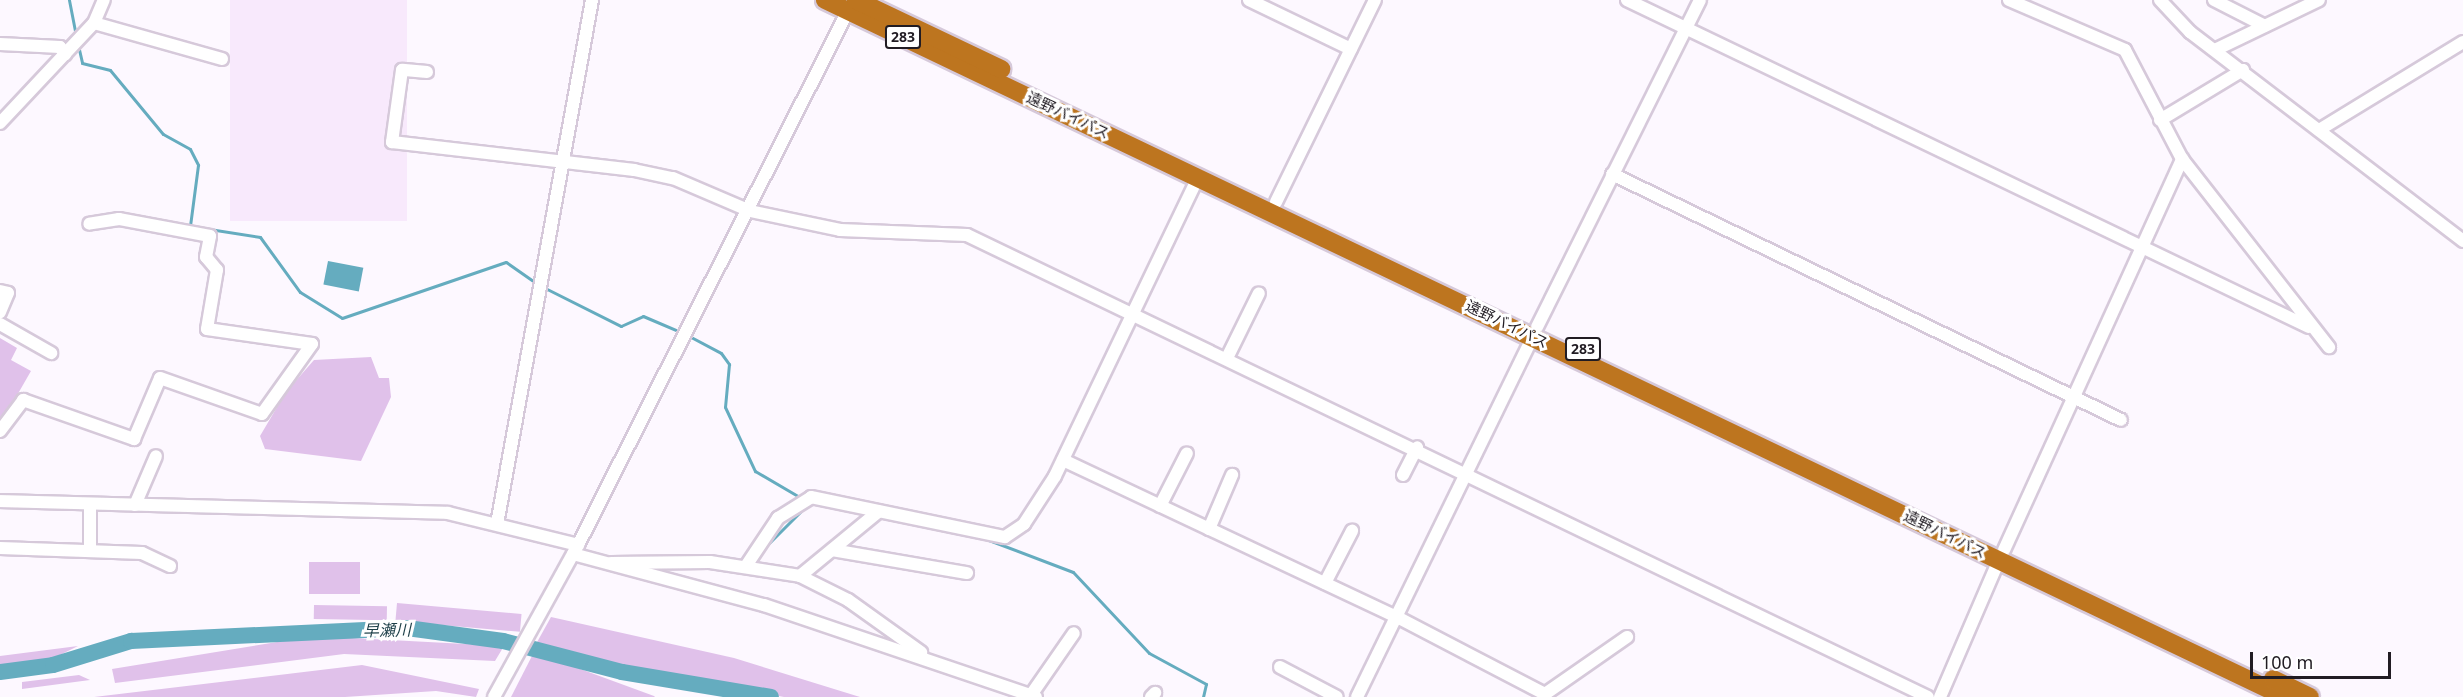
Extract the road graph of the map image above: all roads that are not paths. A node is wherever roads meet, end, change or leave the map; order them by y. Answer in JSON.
{"nodes":[{"id":1,"x":104,"y":0,"type":"edge"},
{"id":2,"x":592,"y":0,"type":"edge"},
{"id":3,"x":825,"y":0,"type":"edge"},
{"id":4,"x":1249,"y":0,"type":"edge"},
{"id":5,"x":1375,"y":0,"type":"edge"},
{"id":6,"x":1627,"y":0,"type":"edge"},
{"id":7,"x":1700,"y":0,"type":"edge"},
{"id":8,"x":2009,"y":0,"type":"edge"},
{"id":9,"x":2160,"y":0,"type":"edge"},
{"id":10,"x":2214,"y":0,"type":"edge"},
{"id":11,"x":2319,"y":0,"type":"edge"},
{"id":12,"x":853,"y":4,"type":"edge"},
{"id":13,"x":94,"y":23,"type":"junction"},
{"id":14,"x":2265,"y":26,"type":"junction"},
{"id":15,"x":1687,"y":28,"type":"junction"},
{"id":16,"x":2463,"y":42,"type":"edge"},
{"id":17,"x":0,"y":44,"type":"edge"},
{"id":18,"x":1351,"y":49,"type":"junction"},
{"id":19,"x":2217,"y":49,"type":"junction"},
{"id":20,"x":65,"y":54,"type":"junction"},
{"id":21,"x":222,"y":59,"type":"dead end"},
{"id":22,"x":2244,"y":70,"type":"junction"},
{"id":23,"x":427,"y":72,"type":"dead end"},
{"id":24,"x":2160,"y":120,"type":"junction"},
{"id":25,"x":0,"y":123,"type":"edge"},
{"id":26,"x":2319,"y":130,"type":"junction"},
{"id":27,"x":2182,"y":159,"type":"junction"},
{"id":28,"x":564,"y":164,"type":"junction"},
{"id":29,"x":1612,"y":174,"type":"junction"},
{"id":30,"x":1199,"y":176,"type":"junction"},
{"id":31,"x":1276,"y":202,"type":"junction"},
{"id":32,"x":750,"y":211,"type":"junction"},
{"id":33,"x":89,"y":224,"type":"dead end"},
{"id":34,"x":2463,"y":241,"type":"edge"},
{"id":35,"x":2142,"y":247,"type":"junction"},
{"id":36,"x":0,"y":291,"type":"edge"},
{"id":37,"x":1259,"y":293,"type":"dead end"},
{"id":38,"x":0,"y":312,"type":"edge"},
{"id":39,"x":1135,"y":313,"type":"junction"},
{"id":40,"x":0,"y":324,"type":"edge"},
{"id":41,"x":2309,"y":327,"type":"junction"},
{"id":42,"x":1535,"y":331,"type":"junction"},
{"id":43,"x":2329,"y":347,"type":"dead end"},
{"id":44,"x":51,"y":353,"type":"dead end"},
{"id":45,"x":1227,"y":358,"type":"junction"},
{"id":46,"x":2074,"y":396,"type":"junction"},
{"id":47,"x":2121,"y":420,"type":"dead end"},
{"id":48,"x":0,"y":431,"type":"edge"},
{"id":49,"x":1417,"y":447,"type":"junction"},
{"id":50,"x":1187,"y":453,"type":"dead end"},
{"id":51,"x":156,"y":456,"type":"dead end"},
{"id":52,"x":1063,"y":460,"type":"junction"},
{"id":53,"x":1466,"y":473,"type":"junction"},
{"id":54,"x":1232,"y":475,"type":"dead end"},
{"id":55,"x":1403,"y":475,"type":"dead end"},
{"id":56,"x":0,"y":501,"type":"edge"},
{"id":57,"x":90,"y":504,"type":"junction"},
{"id":58,"x":135,"y":505,"type":"junction"},
{"id":59,"x":1160,"y":506,"type":"junction"},
{"id":60,"x":879,"y":511,"type":"junction"},
{"id":61,"x":497,"y":524,"type":"junction"},
{"id":62,"x":1209,"y":529,"type":"junction"},
{"id":63,"x":1352,"y":531,"type":"dead end"},
{"id":64,"x":0,"y":548,"type":"edge"},
{"id":65,"x":832,"y":550,"type":"junction"},
{"id":66,"x":90,"y":551,"type":"junction"},
{"id":67,"x":573,"y":554,"type":"junction"},
{"id":68,"x":2002,"y":555,"type":"junction"},
{"id":69,"x":600,"y":564,"type":"junction"},
{"id":70,"x":170,"y":566,"type":"dead end"},
{"id":71,"x":746,"y":566,"type":"junction"},
{"id":72,"x":967,"y":573,"type":"dead end"},
{"id":73,"x":800,"y":576,"type":"junction"},
{"id":74,"x":1325,"y":583,"type":"junction"},
{"id":75,"x":1397,"y":617,"type":"junction"},
{"id":76,"x":1074,"y":633,"type":"dead end"},
{"id":77,"x":1627,"y":637,"type":"dead end"},
{"id":78,"x":931,"y":659,"type":"junction"},
{"id":79,"x":1280,"y":667,"type":"dead end"},
{"id":80,"x":1546,"y":695,"type":"edge"},
{"id":81,"x":1034,"y":696,"type":"edge"},
{"id":82,"x":494,"y":697,"type":"edge"},
{"id":83,"x":1337,"y":697,"type":"edge"},
{"id":84,"x":1357,"y":697,"type":"edge"},
{"id":85,"x":1928,"y":697,"type":"edge"},
{"id":86,"x":1940,"y":697,"type":"edge"},
{"id":87,"x":2285,"y":697,"type":"edge"},
{"id":88,"x":2310,"y":697,"type":"edge"}],
"edges":[{"from":1,"to":13,"type":"street"},
{"from":2,"to":28,"type":"street"},
{"from":3,"to":12,"type":"highway","name":"遠野バイパス","number":"283"},
{"from":4,"to":18,"type":"street"},
{"from":5,"to":18,"type":"street"},
{"from":6,"to":15,"type":"street"},
{"from":7,"to":15,"type":"street"},
{"from":8,"to":24,"type":"street"},
{"from":9,"to":19,"type":"street"},
{"from":10,"to":14,"type":"street"},
{"from":11,"to":14,"type":"street"},
{"from":12,"to":30,"type":"highway","name":"遠野バイパス","number":"283"},
{"from":12,"to":31,"type":"highway","name":"遠野バイパス","number":"283"},
{"from":12,"to":32,"type":"street"},
{"from":13,"to":20,"type":"street"},
{"from":13,"to":21,"type":"street"},
{"from":14,"to":19,"type":"street"},
{"from":15,"to":29,"type":"street"},
{"from":15,"to":35,"type":"street"},
{"from":16,"to":26,"type":"street"},
{"from":17,"to":20,"type":"street"},
{"from":18,"to":31,"type":"street"},
{"from":19,"to":22,"type":"street"},
{"from":20,"to":25,"type":"street"},
{"from":22,"to":24,"type":"street"},
{"from":22,"to":26,"type":"street"},
{"from":23,"to":28,"type":"street"},
{"from":24,"to":27,"type":"street"},
{"from":26,"to":34,"type":"street"},
{"from":27,"to":35,"type":"street"},
{"from":27,"to":41,"type":"street"},
{"from":28,"to":32,"type":"street"},
{"from":28,"to":61,"type":"street"},
{"from":29,"to":42,"type":"street"},
{"from":29,"to":46,"type":"street"},
{"from":30,"to":39,"type":"street"},
{"from":30,"to":42,"type":"highway","name":"遠野バイパス","number":"283"},
{"from":31,"to":42,"type":"highway","name":"遠野バイパス","number":"283"},
{"from":32,"to":39,"type":"street"},
{"from":32,"to":67,"type":"street"},
{"from":33,"to":48,"type":"street"},
{"from":35,"to":41,"type":"street"},
{"from":35,"to":46,"type":"street"},
{"from":36,"to":38,"type":"street"},
{"from":37,"to":45,"type":"street"},
{"from":39,"to":45,"type":"street"},
{"from":39,"to":52,"type":"street"},
{"from":40,"to":44,"type":"street"},
{"from":41,"to":43,"type":"street"},
{"from":42,"to":53,"type":"street"},
{"from":42,"to":68,"type":"highway","name":"遠野バイパス","number":"283"},
{"from":45,"to":49,"type":"street"},
{"from":46,"to":47,"type":"street"},
{"from":46,"to":68,"type":"street"},
{"from":49,"to":53,"type":"street"},
{"from":49,"to":55,"type":"street"},
{"from":50,"to":59,"type":"street"},
{"from":51,"to":58,"type":"street"},
{"from":52,"to":59,"type":"street"},
{"from":52,"to":60,"type":"street"},
{"from":53,"to":75,"type":"street"},
{"from":53,"to":85,"type":"street"},
{"from":54,"to":62,"type":"street"},
{"from":56,"to":57,"type":"street"},
{"from":57,"to":58,"type":"street"},
{"from":57,"to":66,"type":"street"},
{"from":58,"to":61,"type":"street"},
{"from":59,"to":62,"type":"street"},
{"from":60,"to":65,"type":"street"},
{"from":60,"to":71,"type":"street"},
{"from":61,"to":67,"type":"street"},
{"from":62,"to":74,"type":"street"},
{"from":63,"to":74,"type":"street"},
{"from":64,"to":66,"type":"street"},
{"from":65,"to":72,"type":"street"},
{"from":65,"to":73,"type":"street"},
{"from":66,"to":70,"type":"street"},
{"from":67,"to":69,"type":"street"},
{"from":67,"to":82,"type":"street"},
{"from":68,"to":86,"type":"street"},
{"from":68,"to":87,"type":"highway","name":"遠野バイパス","number":"283"},
{"from":68,"to":88,"type":"highway","name":"遠野バイパス","number":"283"},
{"from":69,"to":71,"type":"street"},
{"from":69,"to":78,"type":"street"},
{"from":71,"to":73,"type":"street"},
{"from":73,"to":78,"type":"street"},
{"from":74,"to":75,"type":"street"},
{"from":75,"to":80,"type":"street"},
{"from":75,"to":84,"type":"street"},
{"from":76,"to":81,"type":"street"},
{"from":77,"to":80,"type":"street"},
{"from":78,"to":81,"type":"street"},
{"from":79,"to":83,"type":"street"}]}
